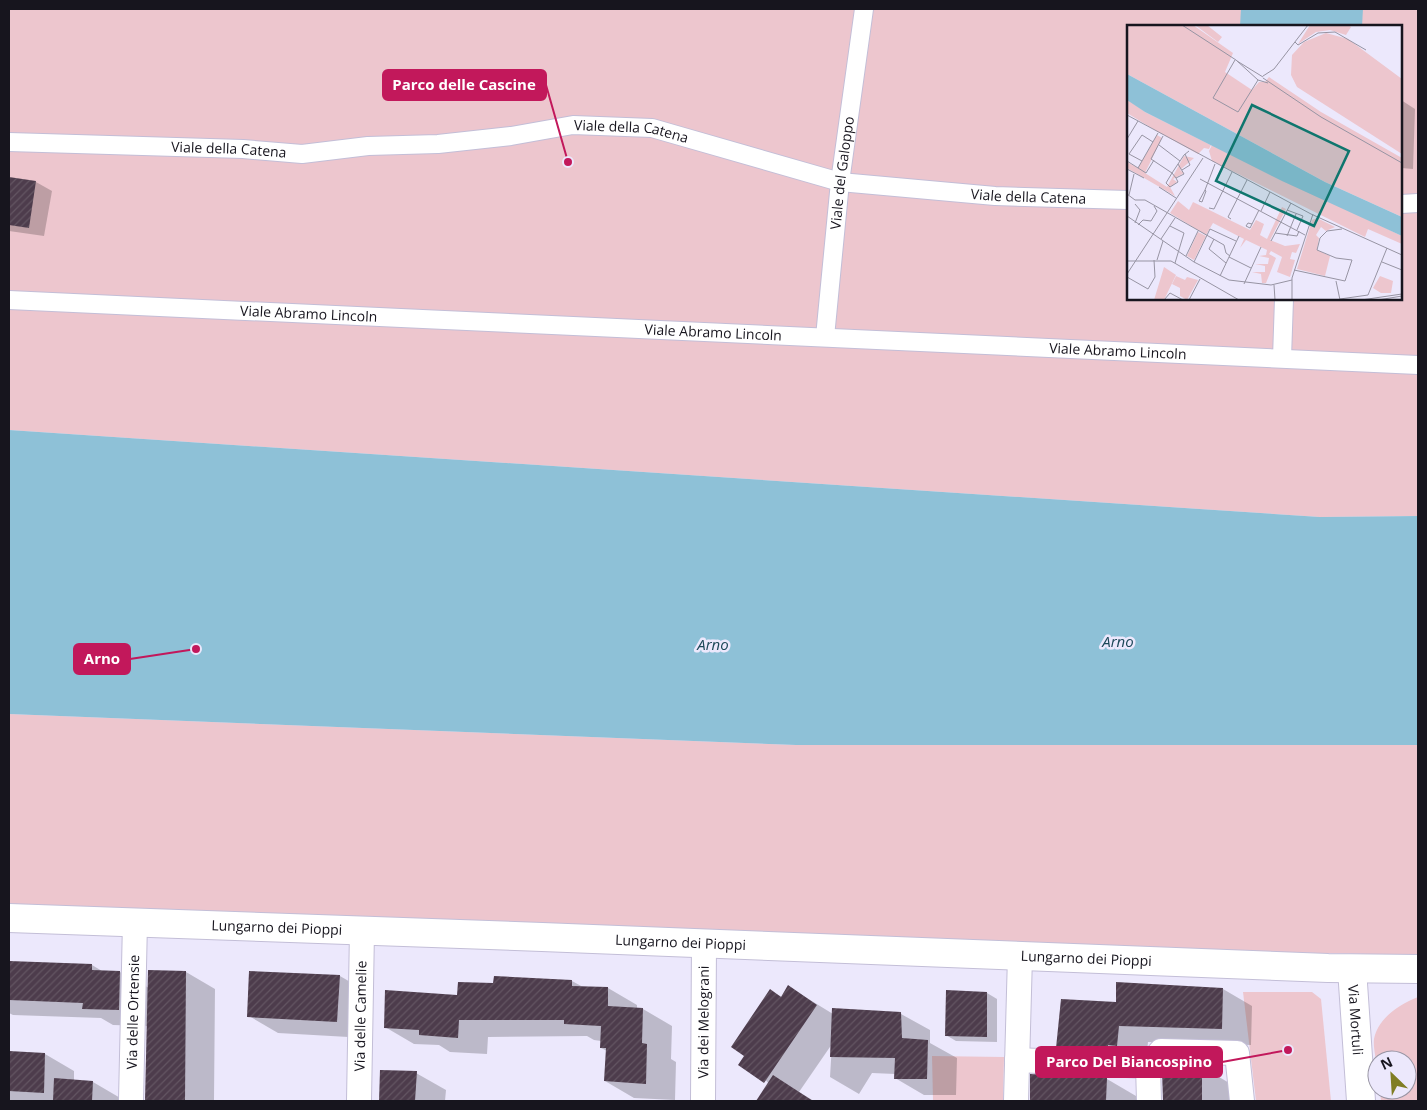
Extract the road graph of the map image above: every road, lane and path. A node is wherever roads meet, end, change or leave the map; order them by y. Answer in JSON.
{"nodes":[{"id":1,"x":864,"y":9,"type":"edge"},
{"id":2,"x":9,"y":142,"type":"edge"},
{"id":3,"x":840,"y":182,"type":"junction"},
{"id":4,"x":1127,"y":200,"type":"edge"},
{"id":5,"x":1418,"y":203,"type":"edge"},
{"id":6,"x":1402,"y":204,"type":"edge"},
{"id":7,"x":9,"y":300,"type":"edge"},
{"id":8,"x":1284,"y":300,"type":"edge"},
{"id":9,"x":825,"y":337,"type":"junction"},
{"id":10,"x":1282,"y":358,"type":"junction"},
{"id":11,"x":1418,"y":365,"type":"edge"},
{"id":12,"x":9,"y":918,"type":"edge"},
{"id":13,"x":135,"y":922,"type":"junction"},
{"id":14,"x":362,"y":931,"type":"junction"},
{"id":15,"x":704,"y":944,"type":"junction"},
{"id":16,"x":1020,"y":956,"type":"junction"},
{"id":17,"x":1352,"y":969,"type":"junction"},
{"id":18,"x":1418,"y":969,"type":"edge"},
{"id":19,"x":1017,"y":1060,"type":"junction"},
{"id":20,"x":1148,"y":1066,"type":"junction"},
{"id":21,"x":131,"y":1101,"type":"edge"},
{"id":22,"x":359,"y":1101,"type":"edge"},
{"id":23,"x":703,"y":1101,"type":"edge"},
{"id":24,"x":1016,"y":1101,"type":"edge"},
{"id":25,"x":1149,"y":1101,"type":"edge"},
{"id":26,"x":1242,"y":1101,"type":"edge"},
{"id":27,"x":1360,"y":1101,"type":"edge"}],
"edges":[{"from":1,"to":3,"type":"street","name":"Viale del Galoppo"},
{"from":2,"to":3,"type":"street","name":"Viale della Catena"},
{"from":3,"to":4,"type":"street","name":"Viale della Catena"},
{"from":3,"to":9,"type":"street","name":"Viale del Galoppo"},
{"from":5,"to":6,"type":"street"},
{"from":7,"to":9,"type":"street","name":"Viale Abramo Lincoln"},
{"from":8,"to":10,"type":"street"},
{"from":9,"to":10,"type":"street","name":"Viale Abramo Lincoln"},
{"from":10,"to":11,"type":"street","name":"Viale Abramo Lincoln"},
{"from":12,"to":13,"type":"street","name":"Lungarno dei Pioppi"},
{"from":13,"to":14,"type":"street","name":"Lungarno dei Pioppi"},
{"from":13,"to":21,"type":"street","name":"Via delle Ortensie"},
{"from":14,"to":15,"type":"street","name":"Lungarno dei Pioppi"},
{"from":14,"to":22,"type":"street","name":"Via delle Camelie"},
{"from":15,"to":16,"type":"street","name":"Lungarno dei Pioppi"},
{"from":15,"to":23,"type":"street","name":"Via dei Melograni"},
{"from":16,"to":17,"type":"street","name":"Lungarno dei Pioppi"},
{"from":16,"to":19,"type":"street"},
{"from":17,"to":18,"type":"street","name":"Lungarno dei Pioppi"},
{"from":17,"to":27,"type":"street","name":"Via Mortuli"},
{"from":19,"to":20,"type":"street"},
{"from":19,"to":24,"type":"street"},
{"from":20,"to":25,"type":"street"},
{"from":20,"to":26,"type":"street"}]}
